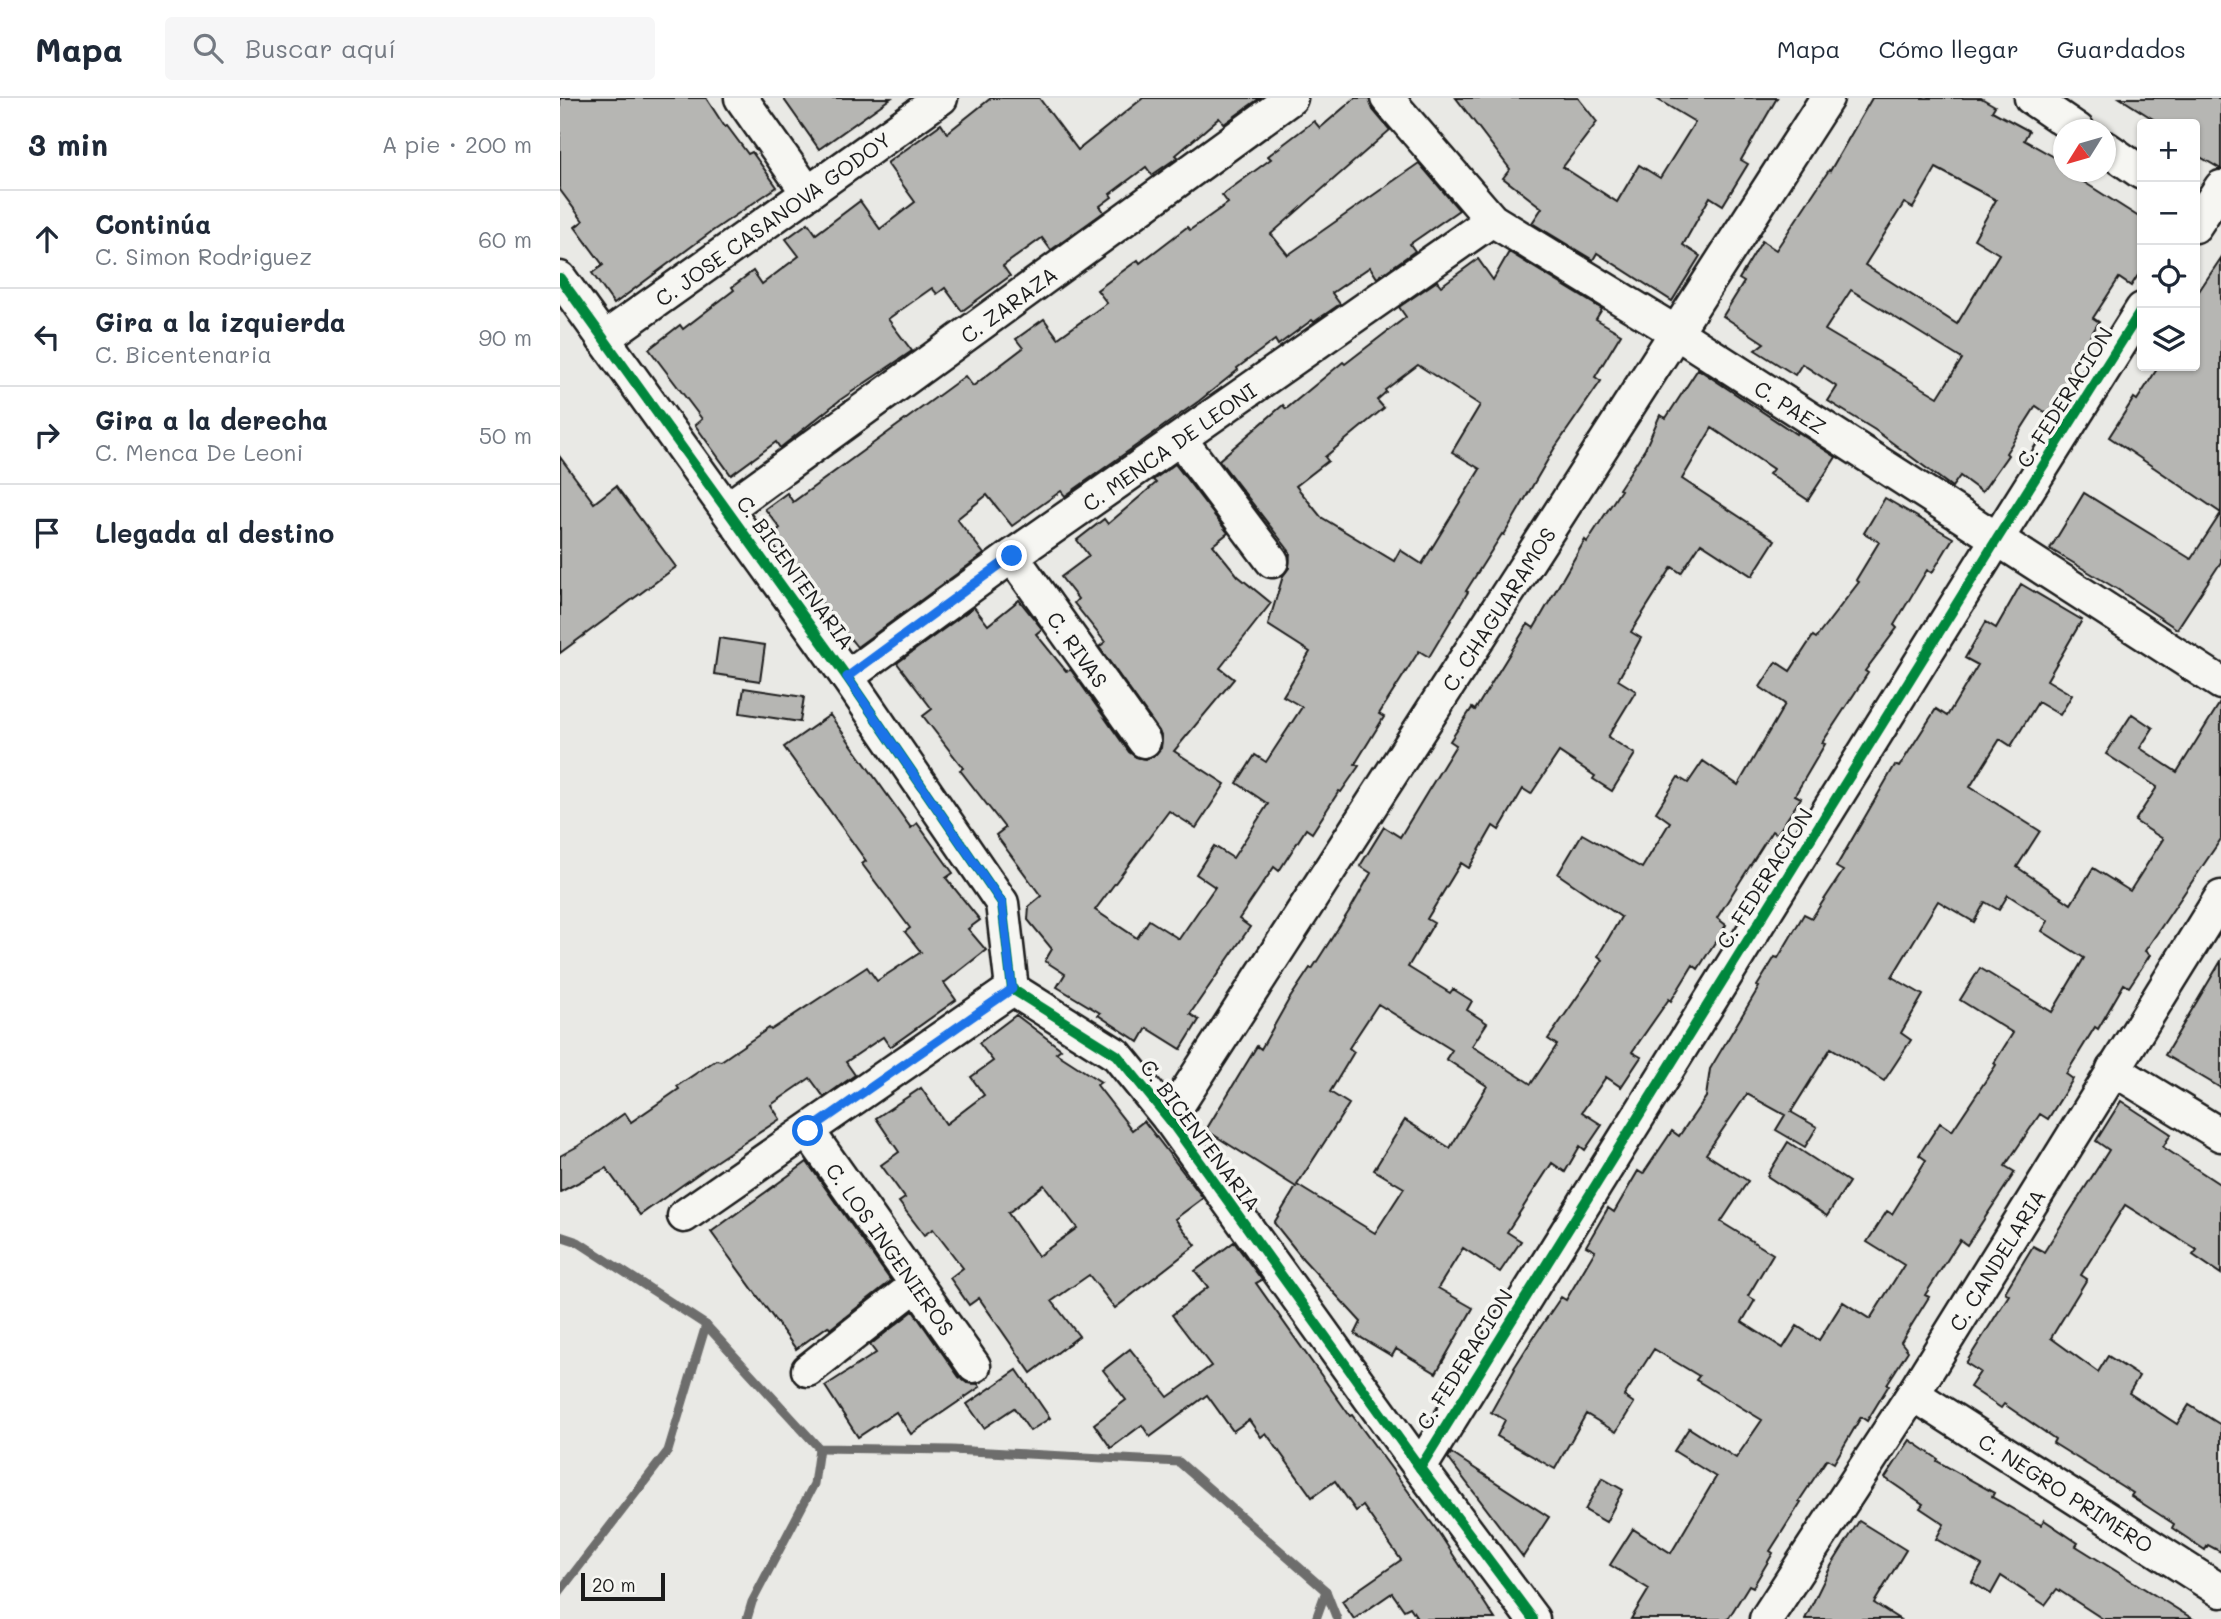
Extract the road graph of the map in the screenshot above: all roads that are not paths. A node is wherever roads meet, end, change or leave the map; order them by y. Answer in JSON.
{"nodes":[{"id":1,"x":741,"y":98,"type":"edge"},
{"id":2,"x":941,"y":98,"type":"edge"},
{"id":3,"x":1292,"y":98,"type":"edge"},
{"id":4,"x":1387,"y":98,"type":"edge"},
{"id":5,"x":1827,"y":98,"type":"edge"},
{"id":6,"x":2031,"y":98,"type":"edge"},
{"id":7,"x":2062,"y":119,"type":"edge"},
{"id":8,"x":2116,"y":155,"type":"edge"},
{"id":9,"x":2137,"y":170,"type":"edge"},
{"id":10,"x":2221,"y":187,"type":"edge"},
{"id":11,"x":808,"y":193,"type":"junction"},
{"id":12,"x":2203,"y":218,"type":"edge"},
{"id":13,"x":1492,"y":220,"type":"junction"},
{"id":14,"x":560,"y":278,"type":"edge"},
{"id":15,"x":2137,"y":317,"type":"edge"},
{"id":16,"x":1677,"y":333,"type":"junction"},
{"id":17,"x":604,"y":339,"type":"junction"},
{"id":18,"x":1180,"y":439,"type":"junction"},
{"id":19,"x":727,"y":509,"type":"junction"},
{"id":20,"x":1997,"y":539,"type":"junction"},
{"id":21,"x":1012,"y":556,"type":"junction"},
{"id":22,"x":1272,"y":561,"type":"dead end"},
{"id":23,"x":847,"y":677,"type":"junction"},
{"id":24,"x":2221,"y":683,"type":"edge"},
{"id":25,"x":1144,"y":741,"type":"dead end"},
{"id":26,"x":2221,"y":897,"type":"edge"},
{"id":27,"x":1012,"y":989,"type":"junction"},
{"id":28,"x":2113,"y":1069,"type":"junction"},
{"id":29,"x":1169,"y":1119,"type":"junction"},
{"id":30,"x":808,"y":1131,"type":"junction"},
{"id":31,"x":2221,"y":1135,"type":"edge"},
{"id":32,"x":684,"y":1216,"type":"dead end"},
{"id":33,"x":916,"y":1285,"type":"junction"},
{"id":34,"x":974,"y":1366,"type":"dead end"},
{"id":35,"x":807,"y":1370,"type":"dead end"},
{"id":36,"x":1913,"y":1394,"type":"junction"},
{"id":37,"x":1420,"y":1468,"type":"junction"},
{"id":38,"x":2221,"y":1591,"type":"edge"},
{"id":39,"x":1533,"y":1619,"type":"edge"},
{"id":40,"x":1766,"y":1619,"type":"edge"}],
"edges":[{"from":1,"to":11,"type":"street"},
{"from":2,"to":11,"type":"street","name":"C. JOSE CASANOVA GODOY"},
{"from":3,"to":19,"type":"street","name":"C. ZARAZA"},
{"from":4,"to":13,"type":"street","name":"C. PAEZ"},
{"from":5,"to":16,"type":"street","name":"C. CHAGUARAMOS"},
{"from":6,"to":7,"type":"street"},
{"from":8,"to":9,"type":"street"},
{"from":10,"to":12,"type":"street"},
{"from":11,"to":17,"type":"street","name":"C. JOSE CASANOVA GODOY"},
{"from":13,"to":16,"type":"street","name":"C. PAEZ"},
{"from":13,"to":18,"type":"street","name":"C. MENCA DE LEONI"},
{"from":14,"to":17,"type":"street","name":"C. BICENTENARIA"},
{"from":15,"to":20,"type":"street","name":"C. FEDERACION"},
{"from":16,"to":20,"type":"street","name":"C. PAEZ"},
{"from":16,"to":29,"type":"street","name":"C. CHAGUARAMOS"},
{"from":17,"to":19,"type":"street","name":"C. BICENTENARIA"},
{"from":18,"to":21,"type":"street","name":"C. MENCA DE LEONI"},
{"from":18,"to":22,"type":"street"},
{"from":19,"to":23,"type":"street","name":"C. BICENTENARIA"},
{"from":20,"to":24,"type":"street","name":"C. PAEZ"},
{"from":20,"to":37,"type":"street","name":"C. FEDERACION"},
{"from":21,"to":23,"type":"street","name":"C. MENCA DE LEONI"},
{"from":21,"to":25,"type":"street","name":"C. RIVAS"},
{"from":23,"to":27,"type":"street","name":"C. BICENTENARIA"},
{"from":26,"to":28,"type":"street","name":"C. CANDELARIA"},
{"from":27,"to":29,"type":"street","name":"C. BICENTENARIA"},
{"from":27,"to":30,"type":"street"},
{"from":28,"to":31,"type":"street"},
{"from":28,"to":36,"type":"street","name":"C. CANDELARIA"},
{"from":29,"to":37,"type":"street","name":"C. BICENTENARIA"},
{"from":30,"to":32,"type":"street"},
{"from":30,"to":33,"type":"street","name":"C. LOS INGENIEROS"},
{"from":33,"to":34,"type":"street","name":"C. LOS INGENIEROS"},
{"from":33,"to":35,"type":"street"},
{"from":36,"to":38,"type":"street","name":"C. NEGRO PRIMERO"},
{"from":36,"to":40,"type":"street","name":"C. CANDELARIA"},
{"from":37,"to":39,"type":"street","name":"C. BICENTENARIA"}]}
